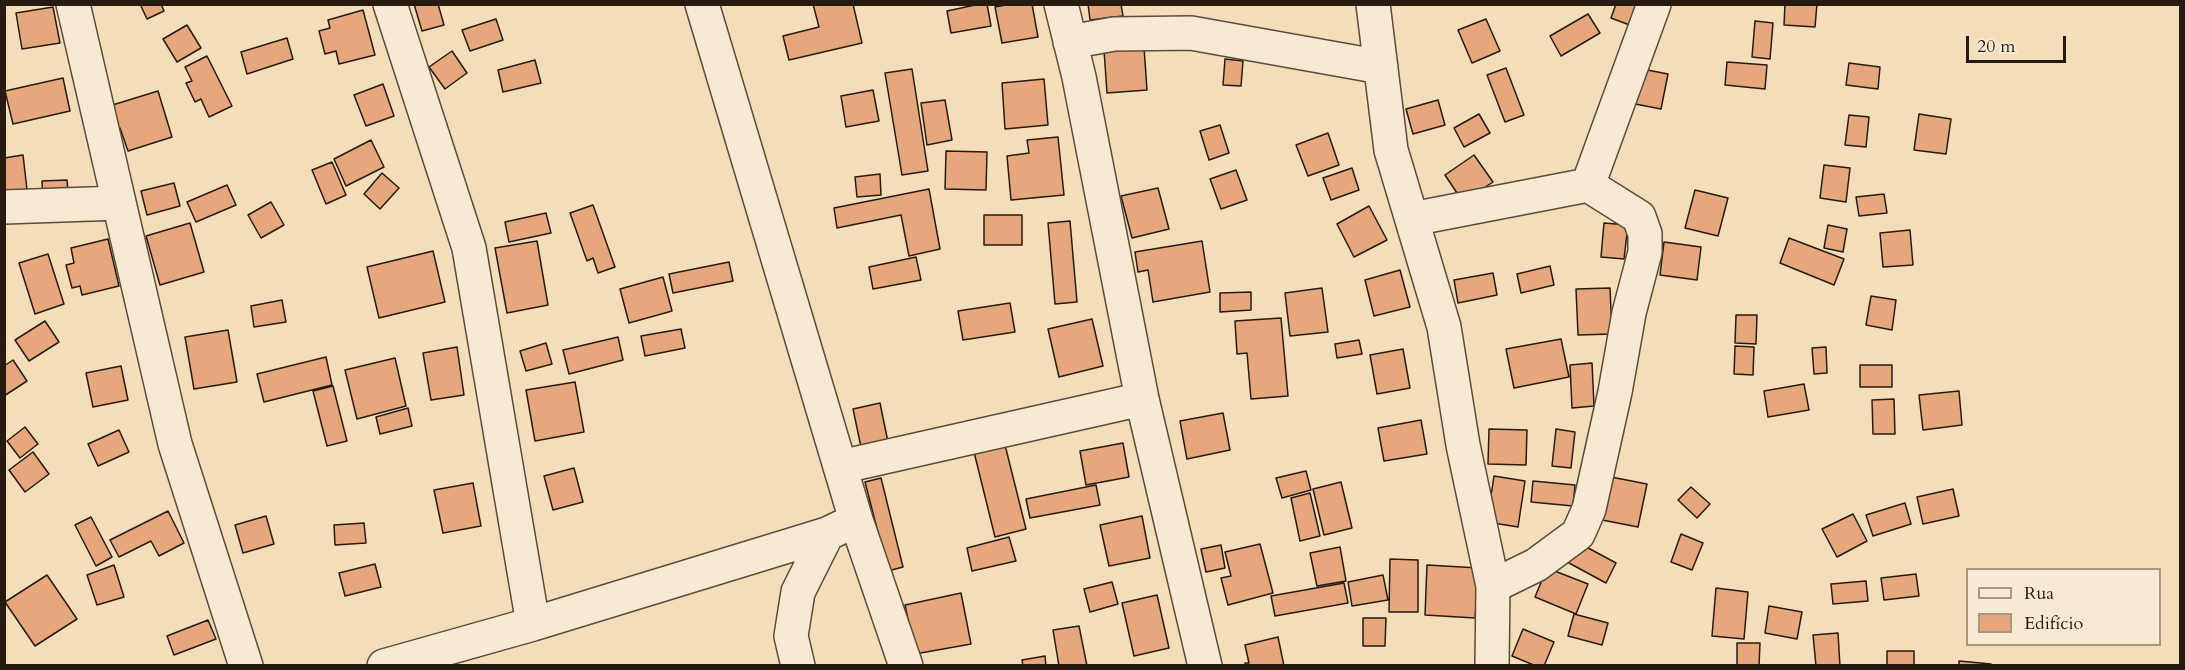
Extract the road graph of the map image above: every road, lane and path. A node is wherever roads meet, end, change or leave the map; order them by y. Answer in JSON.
{"nodes":[{"id":1,"x":73,"y":4,"type":"edge"},
{"id":2,"x":390,"y":4,"type":"edge"},
{"id":3,"x":702,"y":4,"type":"edge"},
{"id":4,"x":1061,"y":4,"type":"edge"},
{"id":5,"x":1373,"y":4,"type":"edge"},
{"id":6,"x":1654,"y":4,"type":"edge"},
{"id":7,"x":1070,"y":42,"type":"junction"},
{"id":8,"x":1381,"y":67,"type":"junction"},
{"id":9,"x":1588,"y":185,"type":"junction"},
{"id":10,"x":119,"y":203,"type":"junction"},
{"id":11,"x":4,"y":207,"type":"edge"},
{"id":12,"x":1412,"y":219,"type":"junction"},
{"id":13,"x":1142,"y":399,"type":"junction"},
{"id":14,"x":840,"y":467,"type":"junction"},
{"id":15,"x":856,"y":520,"type":"junction"},
{"id":16,"x":827,"y":534,"type":"junction"},
{"id":17,"x":1493,"y":586,"type":"junction"},
{"id":18,"x":533,"y":624,"type":"junction"},
{"id":19,"x":246,"y":666,"type":"edge"},
{"id":20,"x":384,"y":666,"type":"edge"},
{"id":21,"x":798,"y":666,"type":"edge"},
{"id":22,"x":906,"y":666,"type":"edge"},
{"id":23,"x":1205,"y":666,"type":"edge"},
{"id":24,"x":1492,"y":666,"type":"edge"}],
"edges":[{"from":1,"to":10,"type":"street"},
{"from":2,"to":18,"type":"street"},
{"from":3,"to":14,"type":"street"},
{"from":4,"to":7,"type":"street"},
{"from":5,"to":8,"type":"street"},
{"from":6,"to":9,"type":"street"},
{"from":7,"to":8,"type":"street"},
{"from":7,"to":13,"type":"street"},
{"from":8,"to":12,"type":"street"},
{"from":9,"to":12,"type":"street"},
{"from":9,"to":17,"type":"street"},
{"from":10,"to":11,"type":"street"},
{"from":10,"to":19,"type":"street"},
{"from":12,"to":17,"type":"street"},
{"from":13,"to":14,"type":"street"},
{"from":13,"to":23,"type":"street"},
{"from":14,"to":15,"type":"street"},
{"from":15,"to":16,"type":"street"},
{"from":15,"to":22,"type":"street"},
{"from":16,"to":18,"type":"street"},
{"from":16,"to":21,"type":"street"},
{"from":17,"to":24,"type":"street"},
{"from":18,"to":20,"type":"street"}]}
